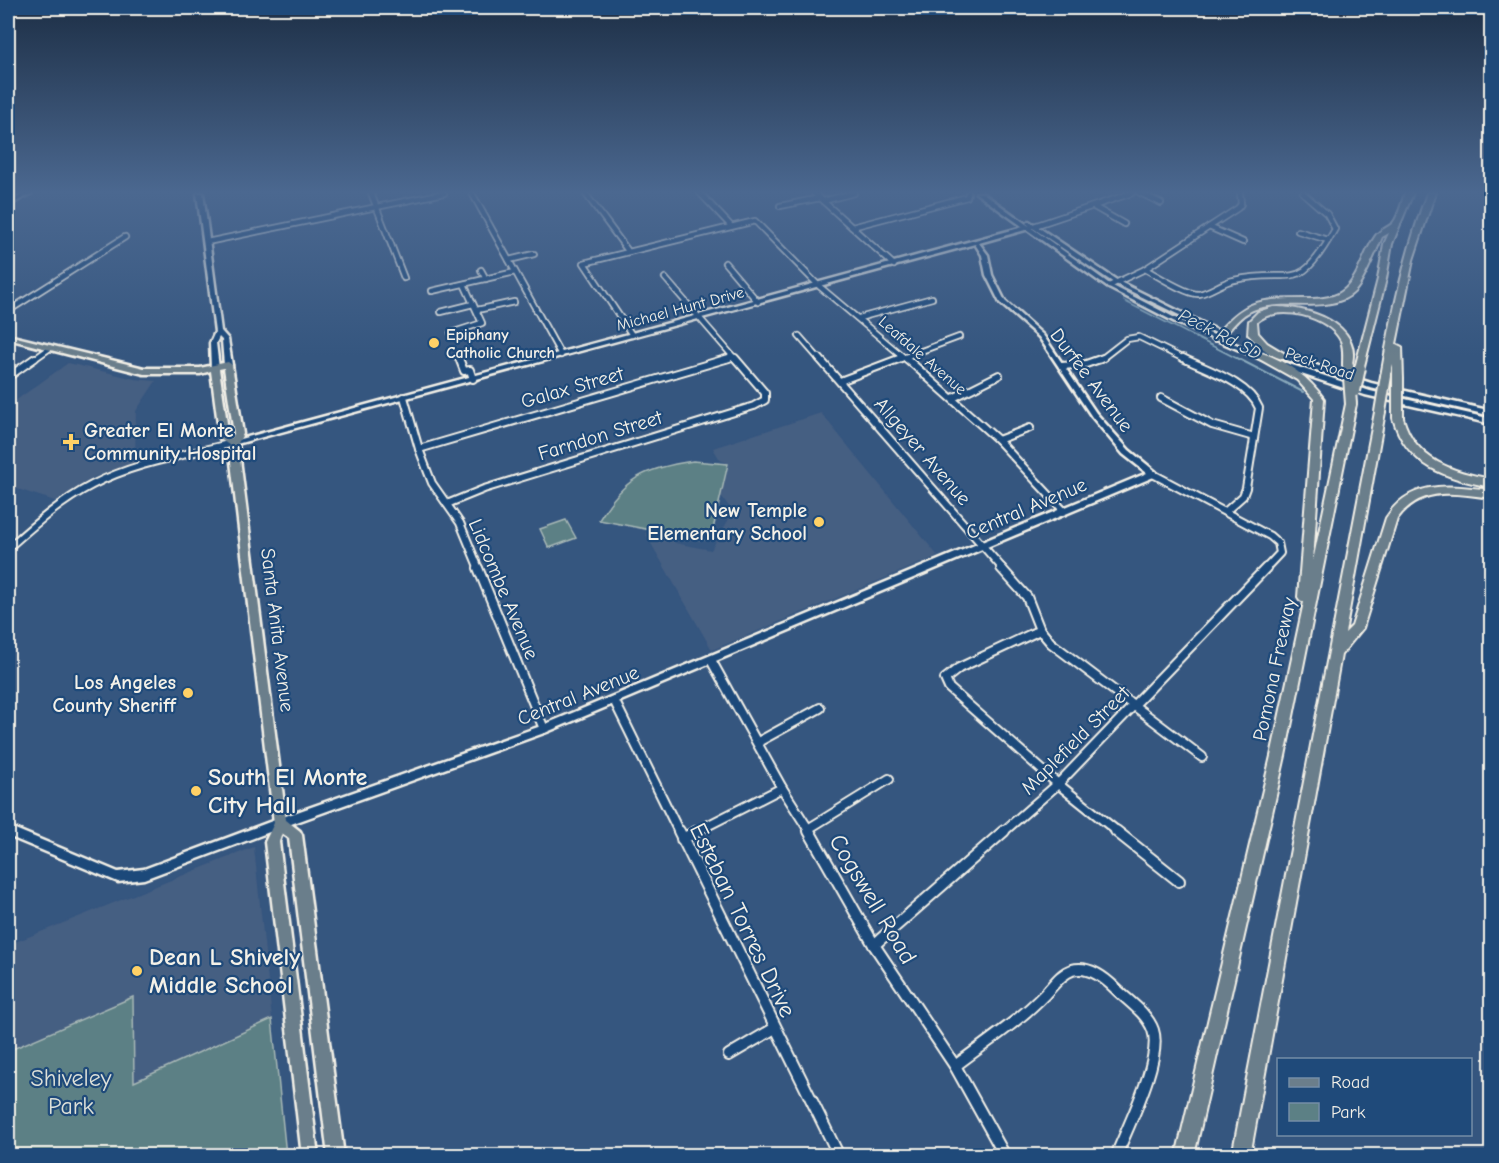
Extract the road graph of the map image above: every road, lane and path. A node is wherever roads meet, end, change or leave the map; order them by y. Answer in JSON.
{"nodes":[{"id":1,"x":109,"y":247,"type":"edge"},
{"id":2,"x":208,"y":247,"type":"edge"},
{"id":3,"x":392,"y":247,"type":"edge"},
{"id":4,"x":501,"y":247,"type":"edge"},
{"id":5,"x":625,"y":247,"type":"edge"},
{"id":6,"x":643,"y":247,"type":"edge"},
{"id":7,"x":782,"y":247,"type":"edge"},
{"id":8,"x":874,"y":247,"type":"edge"},
{"id":9,"x":961,"y":247,"type":"edge"},
{"id":10,"x":980,"y":247,"type":"edge"},
{"id":11,"x":1060,"y":247,"type":"edge"},
{"id":12,"x":1178,"y":247,"type":"edge"},
{"id":13,"x":1323,"y":247,"type":"edge"},
{"id":14,"x":1373,"y":247,"type":"edge"},
{"id":15,"x":1389,"y":247,"type":"edge"},
{"id":16,"x":1412,"y":247,"type":"edge"},
{"id":17,"x":628,"y":251,"type":"junction"},
{"id":18,"x":534,"y":254,"type":"dead end"},
{"id":19,"x":508,"y":260,"type":"junction"},
{"id":20,"x":725,"y":262,"type":"dead end"},
{"id":21,"x":894,"y":265,"type":"junction"},
{"id":22,"x":1145,"y":269,"type":"junction"},
{"id":23,"x":481,"y":270,"type":"dead end"},
{"id":24,"x":515,"y":272,"type":"junction"},
{"id":25,"x":404,"y":278,"type":"dead end"},
{"id":26,"x":665,"y":278,"type":"dead end"},
{"id":27,"x":486,"y":279,"type":"junction"},
{"id":28,"x":464,"y":284,"type":"junction"},
{"id":29,"x":1113,"y":284,"type":"junction"},
{"id":30,"x":819,"y":286,"type":"junction"},
{"id":31,"x":432,"y":291,"type":"dead end"},
{"id":32,"x":932,"y":298,"type":"dead end"},
{"id":33,"x":514,"y":302,"type":"dead end"},
{"id":34,"x":758,"y":302,"type":"junction"},
{"id":35,"x":473,"y":304,"type":"junction"},
{"id":36,"x":477,"y":310,"type":"junction"},
{"id":37,"x":8,"y":311,"type":"edge"},
{"id":38,"x":441,"y":312,"type":"dead end"},
{"id":39,"x":1396,"y":316,"type":"junction"},
{"id":40,"x":699,"y":317,"type":"junction"},
{"id":41,"x":859,"y":318,"type":"junction"},
{"id":42,"x":218,"y":332,"type":"junction"},
{"id":43,"x":451,"y":333,"type":"dead end"},
{"id":44,"x":632,"y":335,"type":"junction"},
{"id":45,"x":800,"y":336,"type":"dead end"},
{"id":46,"x":1219,"y":336,"type":"junction"},
{"id":47,"x":8,"y":337,"type":"edge"},
{"id":48,"x":959,"y":337,"type":"dead end"},
{"id":49,"x":50,"y":348,"type":"junction"},
{"id":50,"x":561,"y":355,"type":"junction"},
{"id":51,"x":1259,"y":355,"type":"junction"},
{"id":52,"x":458,"y":356,"type":"dead end"},
{"id":53,"x":734,"y":357,"type":"junction"},
{"id":54,"x":906,"y":357,"type":"junction"},
{"id":55,"x":1284,"y":357,"type":"junction"},
{"id":56,"x":228,"y":365,"type":"junction"},
{"id":57,"x":1062,"y":366,"type":"junction"},
{"id":58,"x":215,"y":368,"type":"junction"},
{"id":59,"x":999,"y":375,"type":"dead end"},
{"id":60,"x":8,"y":377,"type":"edge"},
{"id":61,"x":472,"y":379,"type":"junction"},
{"id":62,"x":840,"y":381,"type":"junction"},
{"id":63,"x":404,"y":398,"type":"junction"},
{"id":64,"x":953,"y":398,"type":"junction"},
{"id":65,"x":1161,"y":398,"type":"dead end"},
{"id":66,"x":1352,"y":404,"type":"junction"},
{"id":67,"x":1491,"y":414,"type":"edge"},
{"id":68,"x":1491,"y":422,"type":"edge"},
{"id":69,"x":1030,"y":428,"type":"dead end"},
{"id":70,"x":1254,"y":437,"type":"junction"},
{"id":71,"x":998,"y":440,"type":"junction"},
{"id":72,"x":233,"y":443,"type":"junction"},
{"id":73,"x":419,"y":448,"type":"junction"},
{"id":74,"x":1153,"y":474,"type":"junction"},
{"id":75,"x":1491,"y":483,"type":"edge"},
{"id":76,"x":1491,"y":494,"type":"edge"},
{"id":77,"x":447,"y":504,"type":"junction"},
{"id":78,"x":1064,"y":511,"type":"junction"},
{"id":79,"x":1225,"y":512,"type":"junction"},
{"id":80,"x":1278,"y":543,"type":"joint"},
{"id":81,"x":983,"y":545,"type":"junction"},
{"id":82,"x":8,"y":548,"type":"edge"},
{"id":83,"x":1040,"y":630,"type":"junction"},
{"id":84,"x":1300,"y":647,"type":"junction"},
{"id":85,"x":1335,"y":652,"type":"junction"},
{"id":86,"x":711,"y":660,"type":"junction"},
{"id":87,"x":614,"y":700,"type":"junction"},
{"id":88,"x":1133,"y":705,"type":"junction"},
{"id":89,"x":820,"y":708,"type":"dead end"},
{"id":90,"x":544,"y":729,"type":"junction"},
{"id":91,"x":758,"y":742,"type":"junction"},
{"id":92,"x":1202,"y":757,"type":"dead end"},
{"id":93,"x":889,"y":779,"type":"dead end"},
{"id":94,"x":1058,"y":784,"type":"junction"},
{"id":95,"x":782,"y":788,"type":"junction"},
{"id":96,"x":280,"y":823,"type":"junction"},
{"id":97,"x":808,"y":829,"type":"junction"},
{"id":98,"x":8,"y":831,"type":"edge"},
{"id":99,"x":682,"y":839,"type":"junction"},
{"id":100,"x":1179,"y":881,"type":"dead end"},
{"id":101,"x":874,"y":945,"type":"junction"},
{"id":102,"x":775,"y":1028,"type":"junction"},
{"id":103,"x":729,"y":1055,"type":"dead end"},
{"id":104,"x":955,"y":1066,"type":"junction"},
{"id":105,"x":310,"y":1155,"type":"edge"},
{"id":106,"x":336,"y":1155,"type":"edge"},
{"id":107,"x":839,"y":1155,"type":"edge"},
{"id":108,"x":1005,"y":1155,"type":"edge"},
{"id":109,"x":1116,"y":1155,"type":"edge"},
{"id":110,"x":1185,"y":1155,"type":"edge"},
{"id":111,"x":1240,"y":1155,"type":"edge"}],
"edges":[{"from":1,"to":37,"type":"street"},
{"from":2,"to":42,"type":"main road"},
{"from":3,"to":25,"type":"street"},
{"from":4,"to":19,"type":"street"},
{"from":5,"to":17,"type":"street"},
{"from":6,"to":17,"type":"street"},
{"from":7,"to":30,"type":"street","name":"Leafdale Avenue"},
{"from":8,"to":21,"type":"street"},
{"from":9,"to":21,"type":"street","name":"Michael Hunt Drive"},
{"from":10,"to":57,"type":"street","name":"Durfee Avenue"},
{"from":11,"to":29,"type":"main road","name":"Peck Road"},
{"from":12,"to":22,"type":"street"},
{"from":13,"to":22,"type":"street"},
{"from":14,"to":46,"type":"highway"},
{"from":15,"to":66,"type":"highway","name":"Pomona Freeway","bridge":true},
{"from":16,"to":39,"type":"highway"},
{"from":17,"to":44,"type":"street"},
{"from":18,"to":19,"type":"street"},
{"from":19,"to":24,"type":"street"},
{"from":20,"to":34,"type":"street"},
{"from":21,"to":30,"type":"street","name":"Michael Hunt Drive"},
{"from":22,"to":29,"type":"street"},
{"from":23,"to":27,"type":"street"},
{"from":24,"to":27,"type":"street"},
{"from":24,"to":50,"type":"street"},
{"from":26,"to":40,"type":"street"},
{"from":27,"to":28,"type":"street"},
{"from":28,"to":31,"type":"street"},
{"from":28,"to":35,"type":"street"},
{"from":29,"to":46,"type":"main road","name":"Peck Road"},
{"from":30,"to":34,"type":"street","name":"Michael Hunt Drive"},
{"from":30,"to":41,"type":"street","name":"Leafdale Avenue"},
{"from":32,"to":41,"type":"street"},
{"from":33,"to":36,"type":"street"},
{"from":34,"to":40,"type":"street","name":"Michael Hunt Drive"},
{"from":35,"to":36,"type":"street"},
{"from":35,"to":38,"type":"street"},
{"from":36,"to":43,"type":"street"},
{"from":39,"to":75,"type":"highway","bridge":true},
{"from":39,"to":85,"type":"highway","bridge":true},
{"from":40,"to":44,"type":"street","name":"Michael Hunt Drive"},
{"from":40,"to":53,"type":"street"},
{"from":41,"to":54,"type":"street","name":"Leafdale Avenue"},
{"from":42,"to":56,"type":"main road"},
{"from":42,"to":58,"type":"main road"},
{"from":44,"to":50,"type":"street","name":"Michael Hunt Drive"},
{"from":45,"to":62,"type":"street","name":"Allgeyer Avenue"},
{"from":46,"to":51,"type":"main road","name":"Peck Road"},
{"from":46,"to":55,"type":"main road","name":"Peck Road"},
{"from":47,"to":49,"type":"main road"},
{"from":48,"to":54,"type":"street"},
{"from":49,"to":58,"type":"main road"},
{"from":49,"to":60,"type":"street"},
{"from":50,"to":61,"type":"street","name":"Michael Hunt Drive"},
{"from":51,"to":68,"type":"main road","name":"Peck Road"},
{"from":51,"to":84,"type":"highway"},
{"from":52,"to":61,"type":"street"},
{"from":53,"to":73,"type":"street","name":"Galax Street"},
{"from":53,"to":77,"type":"street","name":"Farndon Street"},
{"from":54,"to":62,"type":"street"},
{"from":54,"to":64,"type":"street","name":"Leafdale Avenue"},
{"from":55,"to":66,"type":"highway","bridge":true},
{"from":55,"to":67,"type":"main road","name":"Peck Road"},
{"from":56,"to":58,"type":"main road"},
{"from":56,"to":72,"type":"main road","name":"Santa Anita Avenue"},
{"from":57,"to":70,"type":"street"},
{"from":57,"to":74,"type":"street","name":"Durfee Avenue"},
{"from":58,"to":72,"type":"main road","name":"Santa Anita Avenue"},
{"from":59,"to":64,"type":"street"},
{"from":61,"to":63,"type":"street","name":"Michael Hunt Drive"},
{"from":62,"to":81,"type":"street","name":"Allgeyer Avenue"},
{"from":63,"to":72,"type":"street","name":"Michael Hunt Drive"},
{"from":63,"to":73,"type":"street","name":"Lidcombe Avenue"},
{"from":64,"to":71,"type":"street","name":"Leafdale Avenue"},
{"from":65,"to":70,"type":"street"},
{"from":66,"to":84,"type":"highway","name":"Pomona Freeway"},
{"from":69,"to":71,"type":"street"},
{"from":70,"to":79,"type":"street"},
{"from":71,"to":78,"type":"street","name":"Leafdale Avenue"},
{"from":72,"to":82,"type":"street"},
{"from":72,"to":96,"type":"main road","name":"Santa Anita Avenue"},
{"from":73,"to":77,"type":"street","name":"Lidcombe Avenue"},
{"from":74,"to":78,"type":"street","name":"Central Avenue"},
{"from":74,"to":79,"type":"street","name":"Durfee Avenue"},
{"from":76,"to":85,"type":"highway"},
{"from":77,"to":90,"type":"street","name":"Lidcombe Avenue"},
{"from":78,"to":81,"type":"street","name":"Central Avenue"},
{"from":79,"to":80,"type":"street","name":"Durfee Avenue"},
{"from":80,"to":88,"type":"street","name":"Maplefield Street"},
{"from":81,"to":83,"type":"street","name":"Allgeyer Avenue"},
{"from":81,"to":86,"type":"street","name":"Central Avenue"},
{"from":83,"to":88,"type":"street","name":"Allgeyer Avenue"},
{"from":83,"to":94,"type":"street"},
{"from":84,"to":110,"type":"highway","name":"Pomona Freeway"},
{"from":85,"to":111,"type":"highway"},
{"from":86,"to":87,"type":"street","name":"Central Avenue"},
{"from":86,"to":91,"type":"street","name":"Cogswell Road"},
{"from":87,"to":90,"type":"street","name":"Central Avenue"},
{"from":87,"to":99,"type":"street","name":"Esteban Torres Drive"},
{"from":88,"to":92,"type":"street","name":"Allgeyer Avenue"},
{"from":88,"to":94,"type":"street","name":"Maplefield Street"},
{"from":89,"to":91,"type":"street"},
{"from":90,"to":96,"type":"street","name":"Central Avenue"},
{"from":91,"to":95,"type":"street","name":"Cogswell Road"},
{"from":93,"to":97,"type":"street"},
{"from":94,"to":100,"type":"street"},
{"from":94,"to":101,"type":"street","name":"Maplefield Street"},
{"from":95,"to":97,"type":"street","name":"Cogswell Road"},
{"from":95,"to":99,"type":"street"},
{"from":96,"to":98,"type":"street","name":"Central Avenue"},
{"from":96,"to":105,"type":"main road","name":"Santa Anita Avenue"},
{"from":96,"to":106,"type":"main road","name":"Santa Anita Avenue"},
{"from":97,"to":101,"type":"street","name":"Cogswell Road"},
{"from":99,"to":102,"type":"street","name":"Esteban Torres Drive"},
{"from":101,"to":104,"type":"street","name":"Cogswell Road"},
{"from":102,"to":103,"type":"street"},
{"from":102,"to":107,"type":"street","name":"Esteban Torres Drive"},
{"from":104,"to":108,"type":"street","name":"Cogswell Road"},
{"from":104,"to":109,"type":"street"}]}
